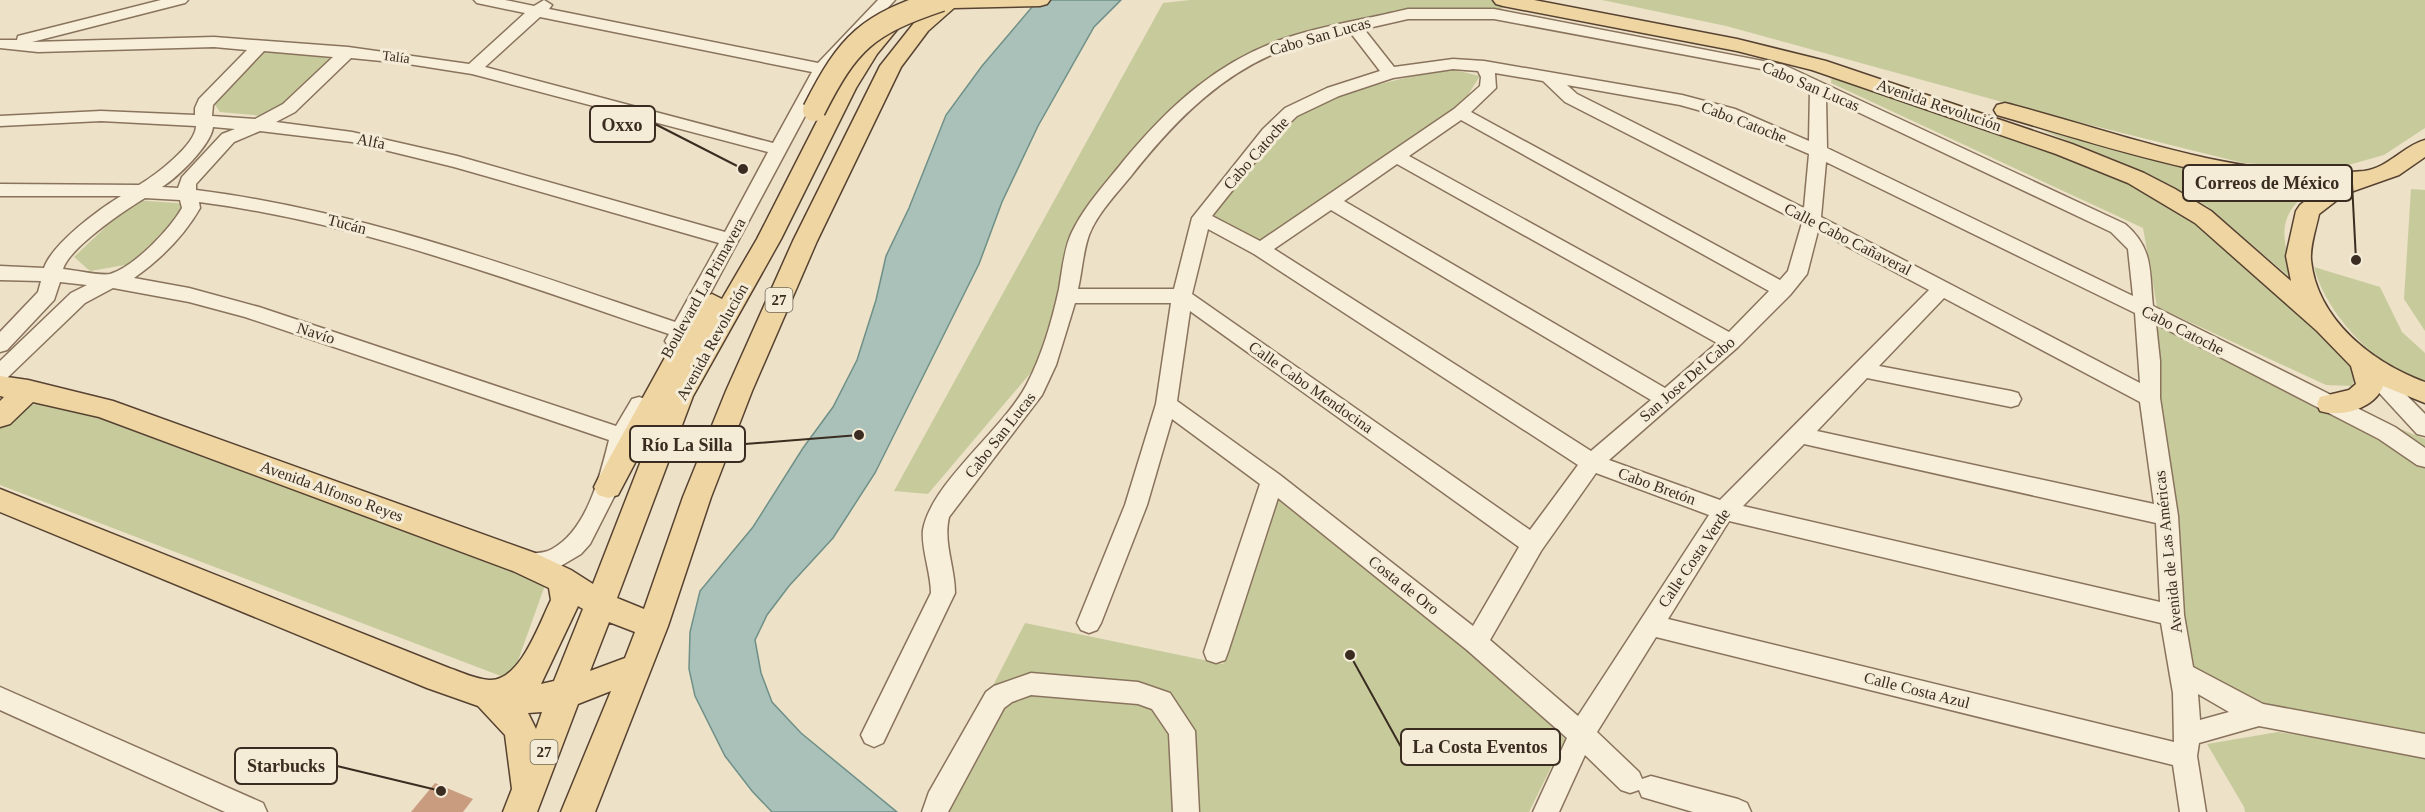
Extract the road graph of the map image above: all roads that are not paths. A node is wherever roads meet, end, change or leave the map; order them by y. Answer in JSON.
{"nodes":[{"id":1,"x":180,"y":0,"type":"edge"},
{"id":2,"x":482,"y":0,"type":"edge"},
{"id":3,"x":550,"y":0,"type":"edge"},
{"id":4,"x":915,"y":0,"type":"edge"},
{"id":5,"x":1012,"y":0,"type":"edge"},
{"id":6,"x":1040,"y":0,"type":"edge"},
{"id":7,"x":1503,"y":0,"type":"edge"},
{"id":8,"x":1560,"y":0,"type":"edge"},
{"id":9,"x":880,"y":1,"type":"edge"},
{"id":10,"x":946,"y":1,"type":"edge"},
{"id":11,"x":538,"y":11,"type":"junction"},
{"id":12,"x":1353,"y":25,"type":"junction"},
{"id":13,"x":1,"y":44,"type":"edge"},
{"id":14,"x":261,"y":45,"type":"junction"},
{"id":15,"x":348,"y":52,"type":"junction"},
{"id":16,"x":1484,"y":66,"type":"junction"},
{"id":17,"x":473,"y":69,"type":"junction"},
{"id":18,"x":822,"y":69,"type":"junction"},
{"id":19,"x":1390,"y":73,"type":"junction"},
{"id":20,"x":1549,"y":78,"type":"junction"},
{"id":21,"x":1818,"y":87,"type":"junction"},
{"id":22,"x":1460,"y":113,"type":"junction"},
{"id":23,"x":0,"y":121,"type":"edge"},
{"id":24,"x":205,"y":121,"type":"junction"},
{"id":25,"x":258,"y":125,"type":"junction"},
{"id":26,"x":2425,"y":147,"type":"edge"},
{"id":27,"x":780,"y":150,"type":"junction"},
{"id":28,"x":1818,"y":151,"type":"junction"},
{"id":29,"x":1398,"y":157,"type":"junction"},
{"id":30,"x":2381,"y":174,"type":"junction"},
{"id":31,"x":2425,"y":176,"type":"edge"},
{"id":32,"x":0,"y":190,"type":"edge"},
{"id":33,"x":141,"y":192,"type":"junction"},
{"id":34,"x":188,"y":195,"type":"junction"},
{"id":35,"x":1330,"y":201,"type":"junction"},
{"id":36,"x":1201,"y":218,"type":"junction"},
{"id":37,"x":1812,"y":220,"type":"junction"},
{"id":38,"x":2118,"y":228,"type":"joint"},
{"id":39,"x":730,"y":240,"type":"junction"},
{"id":40,"x":1261,"y":249,"type":"junction"},
{"id":41,"x":0,"y":273,"type":"edge"},
{"id":42,"x":51,"y":275,"type":"junction"},
{"id":43,"x":109,"y":282,"type":"junction"},
{"id":44,"x":1942,"y":288,"type":"junction"},
{"id":45,"x":1783,"y":290,"type":"junction"},
{"id":46,"x":1067,"y":296,"type":"junction"},
{"id":47,"x":1182,"y":296,"type":"junction"},
{"id":48,"x":2143,"y":309,"type":"junction"},
{"id":49,"x":2324,"y":324,"type":"junction"},
{"id":50,"x":690,"y":328,"type":"junction"},
{"id":51,"x":1731,"y":342,"type":"junction"},
{"id":52,"x":0,"y":345,"type":"edge"},
{"id":53,"x":2364,"y":364,"type":"junction"},
{"id":54,"x":1863,"y":370,"type":"junction"},
{"id":55,"x":0,"y":373,"type":"edge"},
{"id":56,"x":0,"y":386,"type":"edge"},
{"id":57,"x":28,"y":390,"type":"junction"},
{"id":58,"x":2425,"y":393,"type":"edge"},
{"id":59,"x":680,"y":396,"type":"junction"},
{"id":60,"x":1665,"y":398,"type":"junction"},
{"id":61,"x":2150,"y":398,"type":"junction"},
{"id":62,"x":2011,"y":399,"type":"dead end"},
{"id":63,"x":1166,"y":404,"type":"junction"},
{"id":64,"x":2330,"y":404,"type":"junction"},
{"id":65,"x":0,"y":417,"type":"edge"},
{"id":66,"x":2425,"y":429,"type":"edge"},
{"id":67,"x":1800,"y":435,"type":"junction"},
{"id":68,"x":621,"y":436,"type":"junction"},
{"id":69,"x":2425,"y":459,"type":"edge"},
{"id":70,"x":1592,"y":463,"type":"junction"},
{"id":71,"x":1272,"y":481,"type":"junction"},
{"id":72,"x":608,"y":487,"type":"junction"},
{"id":73,"x":0,"y":500,"type":"edge"},
{"id":74,"x":1724,"y":511,"type":"junction"},
{"id":75,"x":2167,"y":516,"type":"junction"},
{"id":76,"x":1533,"y":544,"type":"junction"},
{"id":77,"x":524,"y":562,"type":"junction"},
{"id":78,"x":560,"y":579,"type":"junction"},
{"id":79,"x":601,"y":605,"type":"junction"},
{"id":80,"x":2172,"y":615,"type":"junction"},
{"id":81,"x":1089,"y":623,"type":"dead end"},
{"id":82,"x":1649,"y":625,"type":"junction"},
{"id":83,"x":653,"y":626,"type":"junction"},
{"id":84,"x":1476,"y":642,"type":"junction"},
{"id":85,"x":1216,"y":652,"type":"dead end"},
{"id":86,"x":637,"y":667,"type":"junction"},
{"id":87,"x":2183,"y":674,"type":"junction"},
{"id":88,"x":568,"y":691,"type":"junction"},
{"id":89,"x":488,"y":694,"type":"junction"},
{"id":90,"x":0,"y":698,"type":"edge"},
{"id":91,"x":2259,"y":715,"type":"junction"},
{"id":92,"x":1581,"y":734,"type":"junction"},
{"id":93,"x":874,"y":735,"type":"dead end"},
{"id":94,"x":2186,"y":745,"type":"junction"},
{"id":95,"x":2425,"y":746,"type":"edge"},
{"id":96,"x":524,"y":805,"type":"edge"},
{"id":97,"x":254,"y":812,"type":"edge"},
{"id":98,"x":578,"y":812,"type":"edge"},
{"id":99,"x":935,"y":812,"type":"edge"},
{"id":100,"x":1186,"y":812,"type":"edge"},
{"id":101,"x":1546,"y":812,"type":"edge"},
{"id":102,"x":1738,"y":812,"type":"edge"},
{"id":103,"x":2193,"y":812,"type":"edge"}],
"edges":[{"from":1,"to":13,"type":"street"},
{"from":2,"to":11,"type":"street"},
{"from":3,"to":11,"type":"street"},
{"from":4,"to":59,"type":"main road","name":"Avenida Revolución","number":"27"},
{"from":5,"to":6,"type":"main road"},
{"from":5,"to":10,"type":"main road"},
{"from":7,"to":49,"type":"main road","name":"Avenida Revolución"},
{"from":8,"to":30,"type":"main road","name":"Avenida Revolución"},
{"from":9,"to":18,"type":"street","name":"Boulevard La Primavera"},
{"from":10,"to":50,"type":"main road","bridge":true},
{"from":10,"to":83,"type":"main road","number":"27"},
{"from":11,"to":17,"type":"street"},
{"from":11,"to":18,"type":"street"},
{"from":12,"to":19,"type":"street"},
{"from":12,"to":21,"type":"street","name":"Cabo San Lucas"},
{"from":12,"to":46,"type":"street","name":"Cabo San Lucas"},
{"from":13,"to":14,"type":"street","name":"Talía"},
{"from":14,"to":15,"type":"street","name":"Talía"},
{"from":14,"to":24,"type":"street"},
{"from":15,"to":17,"type":"street","name":"Talía"},
{"from":15,"to":25,"type":"street"},
{"from":16,"to":19,"type":"street","name":"Cabo Catoche"},
{"from":16,"to":20,"type":"street","name":"Cabo Catoche"},
{"from":16,"to":22,"type":"street"},
{"from":17,"to":27,"type":"street","name":"Talía"},
{"from":18,"to":27,"type":"street","name":"Boulevard La Primavera"},
{"from":19,"to":36,"type":"street","name":"Cabo Catoche"},
{"from":20,"to":28,"type":"street","name":"Cabo Catoche"},
{"from":20,"to":37,"type":"street","name":"Calle Cabo Cañaveral"},
{"from":21,"to":28,"type":"street","name":"San Jose Del Cabo"},
{"from":21,"to":38,"type":"street","name":"Cabo San Lucas"},
{"from":22,"to":29,"type":"street"},
{"from":22,"to":45,"type":"street"},
{"from":23,"to":24,"type":"street","name":"Alfa"},
{"from":24,"to":25,"type":"street","name":"Alfa"},
{"from":24,"to":33,"type":"street"},
{"from":25,"to":34,"type":"street"},
{"from":25,"to":39,"type":"street","name":"Alfa"},
{"from":26,"to":30,"type":"main road"},
{"from":27,"to":39,"type":"street","name":"Boulevard La Primavera"},
{"from":28,"to":37,"type":"street","name":"San Jose Del Cabo"},
{"from":28,"to":48,"type":"street","name":"Cabo Catoche"},
{"from":29,"to":35,"type":"street"},
{"from":29,"to":51,"type":"street"},
{"from":30,"to":31,"type":"main road","name":"Avenida Revolución"},
{"from":30,"to":49,"type":"main road"},
{"from":32,"to":33,"type":"street","name":"Tucán"},
{"from":33,"to":34,"type":"street","name":"Tucán"},
{"from":33,"to":42,"type":"street"},
{"from":34,"to":43,"type":"street"},
{"from":34,"to":50,"type":"street","name":"Tucán"},
{"from":35,"to":40,"type":"street"},
{"from":35,"to":60,"type":"street"},
{"from":36,"to":40,"type":"street","name":"Cabo Bretón"},
{"from":36,"to":47,"type":"street","name":"Cabo Catoche"},
{"from":37,"to":44,"type":"street","name":"Calle Cabo Cañaveral"},
{"from":37,"to":45,"type":"street","name":"San Jose Del Cabo"},
{"from":38,"to":48,"type":"street","name":"Avenida de Las Américas"},
{"from":39,"to":50,"type":"street","name":"Boulevard La Primavera"},
{"from":40,"to":70,"type":"street","name":"Cabo Bretón"},
{"from":41,"to":42,"type":"street","name":"Navío"},
{"from":42,"to":43,"type":"street","name":"Navío"},
{"from":42,"to":52,"type":"street"},
{"from":43,"to":55,"type":"street"},
{"from":43,"to":68,"type":"street","name":"Navío"},
{"from":44,"to":54,"type":"street","name":"Calle Costa Verde"},
{"from":44,"to":61,"type":"street","name":"Calle Cabo Cañaveral"},
{"from":45,"to":51,"type":"street","name":"San Jose Del Cabo"},
{"from":46,"to":47,"type":"street"},
{"from":46,"to":93,"type":"street","name":"Cabo San Lucas"},
{"from":47,"to":63,"type":"street","name":"Cabo Catoche"},
{"from":47,"to":76,"type":"street","name":"Calle Cabo Mendocina"},
{"from":48,"to":61,"type":"street","name":"Avenida de Las Américas"},
{"from":48,"to":64,"type":"street","name":"Cabo Catoche"},
{"from":49,"to":53,"type":"main road","name":"Avenida Revolución"},
{"from":50,"to":59,"type":"main road"},
{"from":50,"to":68,"type":"street","name":"Boulevard La Primavera"},
{"from":50,"to":72,"type":"main road"},
{"from":51,"to":60,"type":"street","name":"San Jose Del Cabo"},
{"from":53,"to":58,"type":"main road","name":"Avenida Revolución"},
{"from":53,"to":64,"type":"main road"},
{"from":53,"to":66,"type":"street"},
{"from":54,"to":62,"type":"street"},
{"from":54,"to":67,"type":"street","name":"Calle Costa Verde"},
{"from":56,"to":57,"type":"main road","name":"Avenida Alfonso Reyes"},
{"from":57,"to":65,"type":"main road"},
{"from":57,"to":77,"type":"main road","name":"Avenida Alfonso Reyes"},
{"from":59,"to":79,"type":"main road","name":"Avenida Revolución","number":"27"},
{"from":60,"to":70,"type":"street","name":"San Jose Del Cabo"},
{"from":61,"to":75,"type":"street","name":"Avenida de Las Américas"},
{"from":63,"to":71,"type":"street","name":"Costa de Oro"},
{"from":63,"to":81,"type":"street","name":"Cabo Catoche"},
{"from":64,"to":69,"type":"street","name":"Cabo Catoche"},
{"from":67,"to":74,"type":"street","name":"Calle Costa Verde"},
{"from":67,"to":75,"type":"street"},
{"from":68,"to":72,"type":"street","name":"Boulevard La Primavera"},
{"from":70,"to":74,"type":"street","name":"Cabo Bretón"},
{"from":70,"to":76,"type":"street","name":"San Jose Del Cabo"},
{"from":71,"to":84,"type":"street","name":"Costa de Oro"},
{"from":71,"to":85,"type":"street"},
{"from":72,"to":77,"type":"street","name":"Boulevard La Primavera"},
{"from":73,"to":89,"type":"main road"},
{"from":74,"to":80,"type":"street","name":"Cabo Bretón"},
{"from":74,"to":82,"type":"street","name":"Calle Costa Verde"},
{"from":75,"to":80,"type":"street","name":"Avenida de Las Américas"},
{"from":76,"to":84,"type":"street","name":"San Jose Del Cabo"},
{"from":77,"to":78,"type":"main road","name":"Avenida Alfonso Reyes"},
{"from":78,"to":79,"type":"main road","name":"Avenida Alfonso Reyes"},
{"from":78,"to":89,"type":"main road"},
{"from":79,"to":83,"type":"main road","name":"Avenida Alfonso Reyes"},
{"from":79,"to":88,"type":"main road","name":"Avenida Revolución","number":"27"},
{"from":80,"to":87,"type":"street","name":"Avenida de Las Américas"},
{"from":82,"to":92,"type":"street","name":"Calle Costa Verde"},
{"from":82,"to":94,"type":"street","name":"Calle Costa Azul"},
{"from":83,"to":86,"type":"main road","number":"27"},
{"from":84,"to":92,"type":"street","name":"Costa de Oro"},
{"from":86,"to":88,"type":"main road"},
{"from":86,"to":98,"type":"main road","number":"27"},
{"from":87,"to":91,"type":"street","name":"Calle Costa Azul"},
{"from":87,"to":94,"type":"street","name":"Avenida de Las Américas"},
{"from":88,"to":89,"type":"main road"},
{"from":88,"to":96,"type":"main road","name":"Avenida Revolución","number":"27"},
{"from":89,"to":96,"type":"main road"},
{"from":90,"to":97,"type":"street"},
{"from":91,"to":94,"type":"street","name":"Calle Costa Azul"},
{"from":91,"to":95,"type":"street","name":"Calle Costa Azul"},
{"from":92,"to":101,"type":"street","name":"Calle Costa Verde"},
{"from":92,"to":102,"type":"street","name":"Costa de Oro"},
{"from":94,"to":103,"type":"street","name":"Avenida de Las Américas"},
{"from":99,"to":100,"type":"street"}]}
